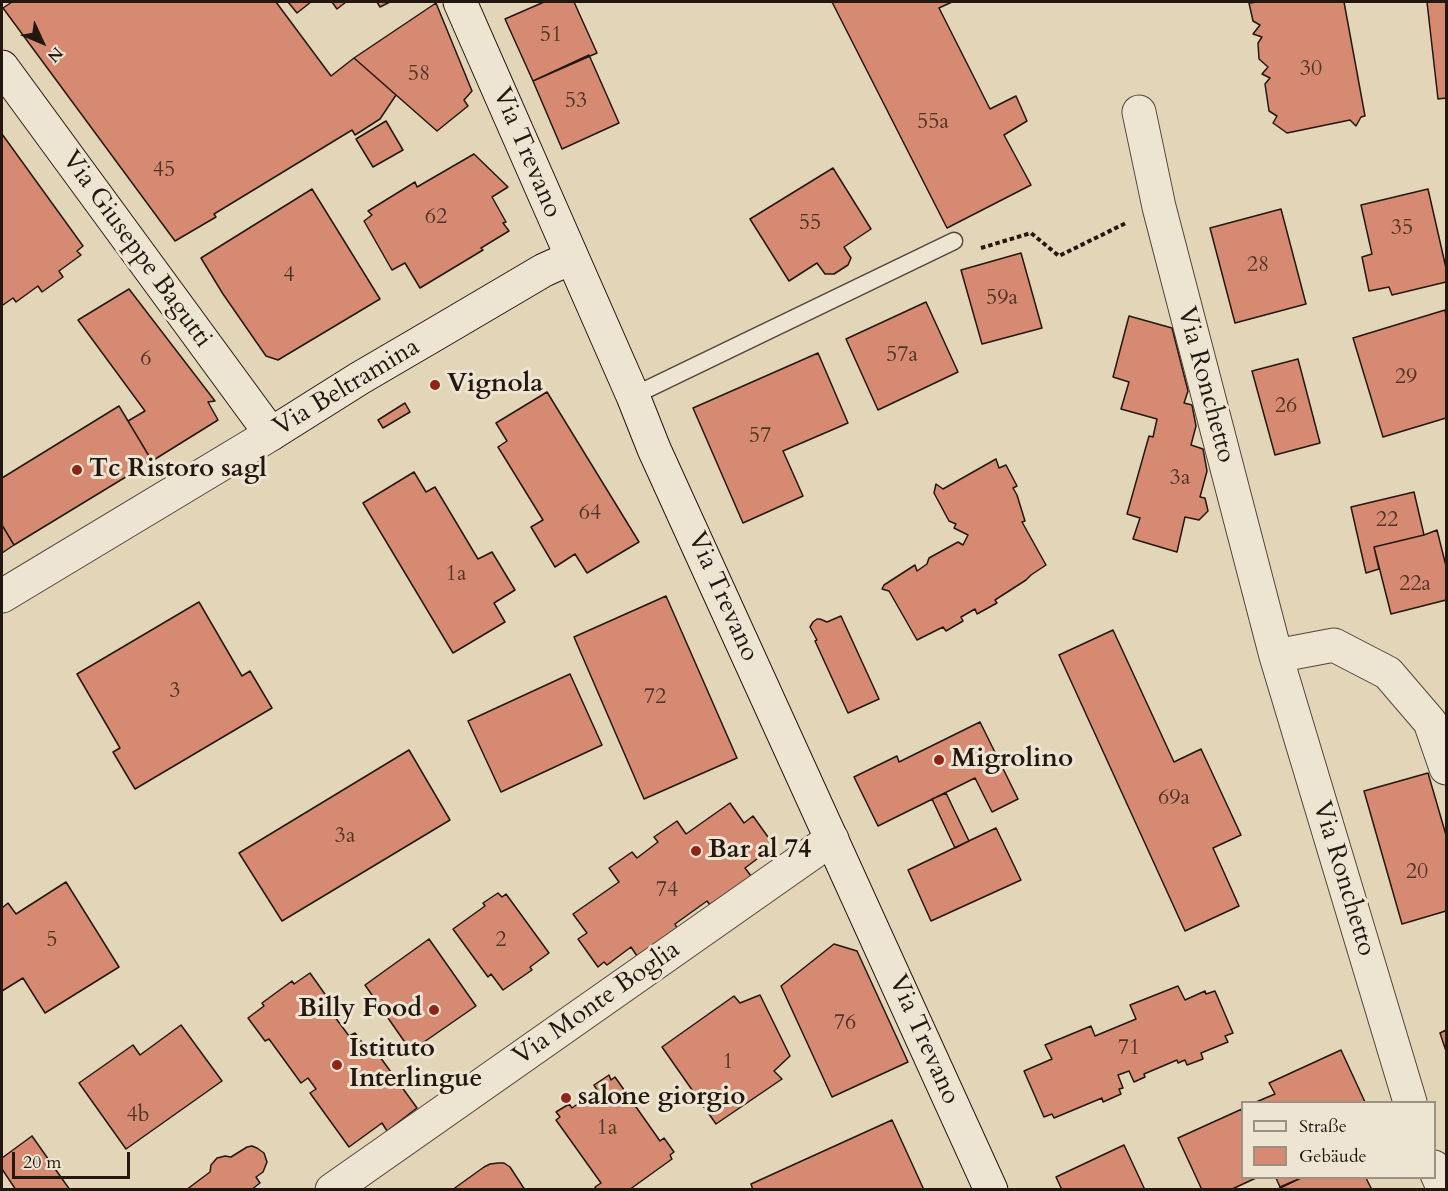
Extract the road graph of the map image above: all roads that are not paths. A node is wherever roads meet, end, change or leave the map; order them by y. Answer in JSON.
{"nodes":[{"id":1,"x":460,"y":2,"type":"edge"},
{"id":2,"x":2,"y":67,"type":"edge"},
{"id":3,"x":1139,"y":112,"type":"dead end"},
{"id":4,"x":954,"y":241,"type":"road end"},
{"id":5,"x":571,"y":258,"type":"junction"},
{"id":6,"x":633,"y":396,"type":"junction"},
{"id":7,"x":270,"y":434,"type":"junction"},
{"id":8,"x":2,"y":596,"type":"edge"},
{"id":9,"x":1276,"y":656,"type":"junction"},
{"id":10,"x":1446,"y":768,"type":"edge"},
{"id":11,"x":832,"y":839,"type":"junction"},
{"id":12,"x":1410,"y":1101,"type":"edge"},
{"id":13,"x":1436,"y":1172,"type":"edge"},
{"id":14,"x":332,"y":1190,"type":"edge"},
{"id":15,"x":991,"y":1190,"type":"edge"},
{"id":16,"x":1444,"y":1190,"type":"edge"}],
"edges":[{"from":1,"to":5,"type":"street","name":"Via Trevano"},
{"from":2,"to":7,"type":"street","name":"Via Giuseppe Bagutti"},
{"from":3,"to":9,"type":"street","name":"Via Ronchetto"},
{"from":4,"to":6,"type":"lane"},
{"from":5,"to":6,"type":"street","name":"Via Trevano"},
{"from":5,"to":7,"type":"street","name":"Via Beltramina"},
{"from":6,"to":11,"type":"street","name":"Via Trevano"},
{"from":7,"to":8,"type":"street","name":"Via Beltramina"},
{"from":9,"to":10,"type":"street"},
{"from":9,"to":12,"type":"street","name":"Via Ronchetto"},
{"from":11,"to":14,"type":"street","name":"Via Monte Boglia"},
{"from":11,"to":15,"type":"street","name":"Via Trevano"},
{"from":13,"to":16,"type":"street"}]}
